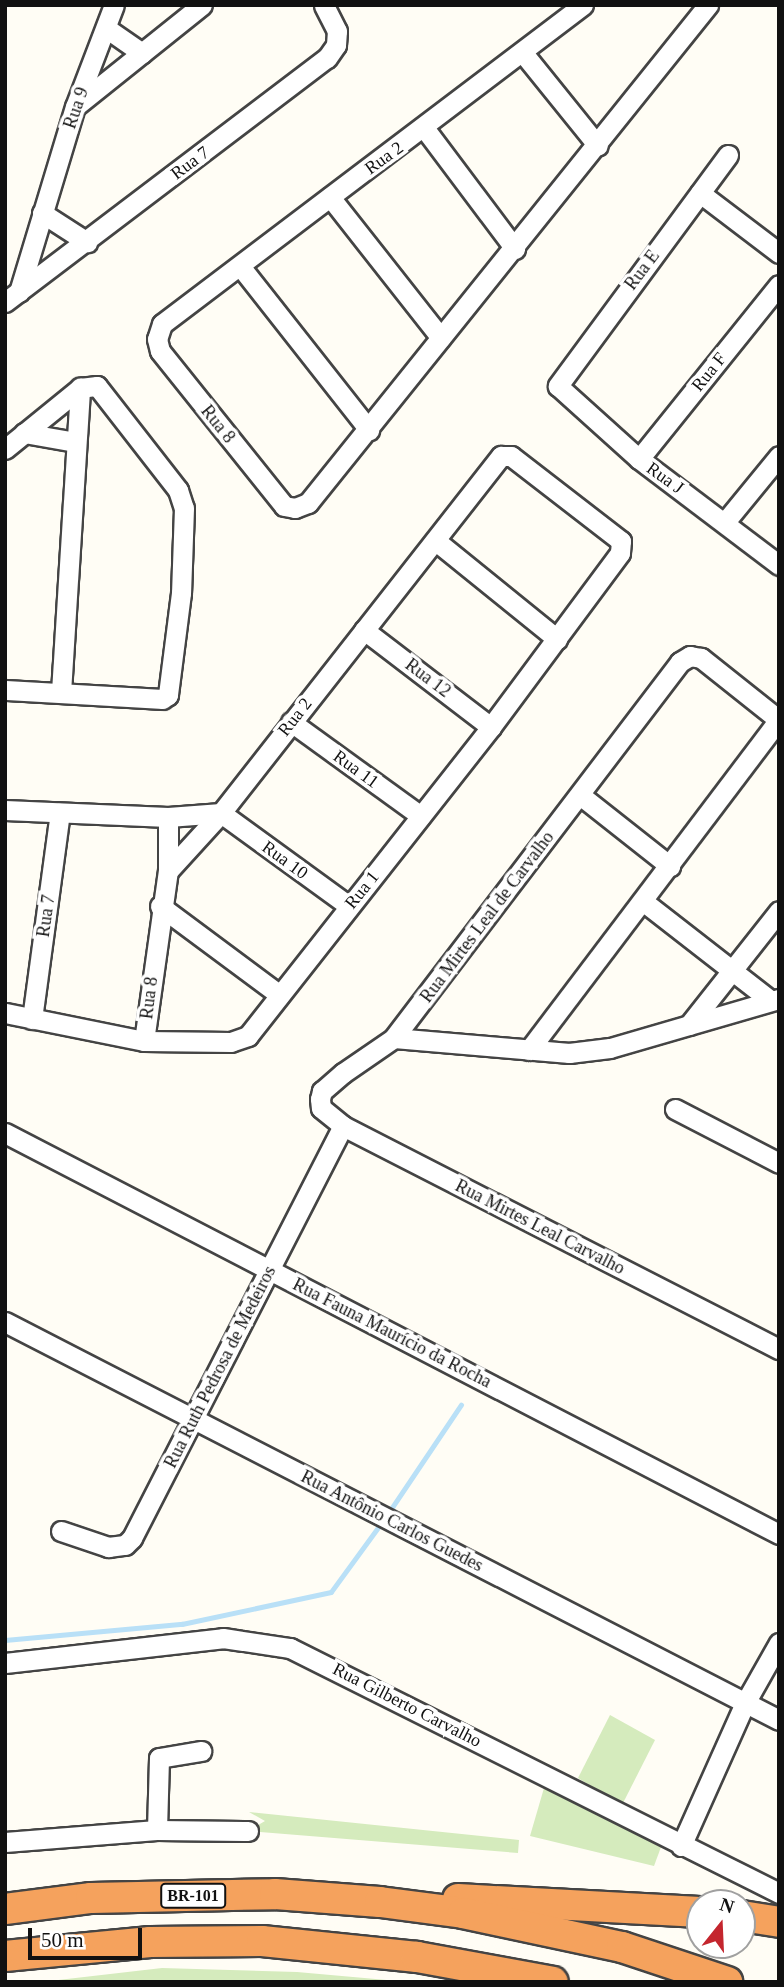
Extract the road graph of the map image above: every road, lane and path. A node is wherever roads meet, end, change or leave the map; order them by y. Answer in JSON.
{"nodes":[{"id":1,"x":114,"y":5,"type":"edge"},
{"id":2,"x":202,"y":5,"type":"edge"},
{"id":3,"x":324,"y":5,"type":"edge"},
{"id":4,"x":583,"y":5,"type":"edge"},
{"id":5,"x":708,"y":5,"type":"edge"},
{"id":6,"x":106,"y":28,"type":"junction"},
{"id":7,"x":142,"y":53,"type":"junction"},
{"id":8,"x":523,"y":53,"type":"junction"},
{"id":9,"x":75,"y":107,"type":"junction"},
{"id":10,"x":425,"y":129,"type":"junction"},
{"id":11,"x":598,"y":146,"type":"junction"},
{"id":12,"x":728,"y":155,"type":"dead end"},
{"id":13,"x":701,"y":193,"type":"junction"},
{"id":14,"x":330,"y":197,"type":"junction"},
{"id":15,"x":42,"y":213,"type":"junction"},
{"id":16,"x":87,"y":242,"type":"junction"},
{"id":17,"x":515,"y":249,"type":"junction"},
{"id":18,"x":779,"y":253,"type":"edge"},
{"id":19,"x":240,"y":266,"type":"junction"},
{"id":20,"x":776,"y":296,"type":"edge"},
{"id":21,"x":12,"y":297,"type":"edge"},
{"id":22,"x":440,"y":338,"type":"junction"},
{"id":23,"x":157,"y":339,"type":"joint"},
{"id":24,"x":558,"y":386,"type":"joint"},
{"id":25,"x":80,"y":388,"type":"junction"},
{"id":26,"x":369,"y":430,"type":"junction"},
{"id":27,"x":24,"y":433,"type":"junction"},
{"id":28,"x":76,"y":442,"type":"junction"},
{"id":29,"x":5,"y":449,"type":"edge"},
{"id":30,"x":779,"y":456,"type":"edge"},
{"id":31,"x":639,"y":459,"type":"junction"},
{"id":32,"x":725,"y":522,"type":"junction"},
{"id":33,"x":436,"y":541,"type":"junction"},
{"id":34,"x":622,"y":547,"type":"joint"},
{"id":35,"x":779,"y":565,"type":"edge"},
{"id":36,"x":364,"y":630,"type":"junction"},
{"id":37,"x":557,"y":639,"type":"junction"},
{"id":38,"x":5,"y":690,"type":"edge"},
{"id":39,"x":61,"y":692,"type":"junction"},
{"id":40,"x":779,"y":720,"type":"edge"},
{"id":41,"x":291,"y":722,"type":"junction"},
{"id":42,"x":491,"y":727,"type":"junction"},
{"id":43,"x":580,"y":795,"type":"junction"},
{"id":44,"x":5,"y":810,"type":"edge"},
{"id":45,"x":60,"y":813,"type":"junction"},
{"id":46,"x":221,"y":813,"type":"junction"},
{"id":47,"x":421,"y":816,"type":"junction"},
{"id":48,"x":168,"y":817,"type":"junction"},
{"id":49,"x":670,"y":866,"type":"junction"},
{"id":50,"x":168,"y":871,"type":"junction"},
{"id":51,"x":644,"y":902,"type":"junction"},
{"id":52,"x":160,"y":906,"type":"junction"},
{"id":53,"x":349,"y":906,"type":"junction"},
{"id":54,"x":779,"y":911,"type":"edge"},
{"id":55,"x":733,"y":972,"type":"junction"},
{"id":56,"x":280,"y":995,"type":"junction"},
{"id":57,"x":774,"y":999,"type":"edge"},
{"id":58,"x":5,"y":1013,"type":"edge"},
{"id":59,"x":32,"y":1019,"type":"junction"},
{"id":60,"x":689,"y":1025,"type":"junction"},
{"id":61,"x":394,"y":1038,"type":"junction"},
{"id":62,"x":144,"y":1041,"type":"junction"},
{"id":63,"x":529,"y":1050,"type":"junction"},
{"id":64,"x":322,"y":1091,"type":"joint"},
{"id":65,"x":675,"y":1109,"type":"dead end"},
{"id":66,"x":343,"y":1126,"type":"junction"},
{"id":67,"x":5,"y":1133,"type":"edge"},
{"id":68,"x":779,"y":1163,"type":"edge"},
{"id":69,"x":270,"y":1271,"type":"junction"},
{"id":70,"x":5,"y":1322,"type":"edge"},
{"id":71,"x":779,"y":1349,"type":"edge"},
{"id":72,"x":193,"y":1416,"type":"junction"},
{"id":73,"x":61,"y":1531,"type":"dead end"},
{"id":74,"x":779,"y":1534,"type":"edge"},
{"id":75,"x":779,"y":1643,"type":"edge"},
{"id":76,"x":5,"y":1663,"type":"edge"},
{"id":77,"x":745,"y":1703,"type":"junction"},
{"id":78,"x":779,"y":1720,"type":"edge"},
{"id":79,"x":201,"y":1751,"type":"dead end"},
{"id":80,"x":157,"y":1830,"type":"junction"},
{"id":81,"x":248,"y":1831,"type":"dead end"},
{"id":82,"x":6,"y":1839,"type":"edge"},
{"id":83,"x":681,"y":1846,"type":"junction"},
{"id":84,"x":779,"y":1894,"type":"edge"},
{"id":85,"x":380,"y":1902,"type":"junction"},
{"id":86,"x":5,"y":1909,"type":"edge"},
{"id":87,"x":686,"y":1911,"type":"edge"},
{"id":88,"x":756,"y":1918,"type":"edge"},
{"id":89,"x":779,"y":1922,"type":"edge"},
{"id":90,"x":5,"y":1956,"type":"edge"},
{"id":91,"x":553,"y":1982,"type":"edge"},
{"id":92,"x":727,"y":1982,"type":"edge"}],
"edges":[{"from":1,"to":6,"type":"street","name":"Rua 9"},
{"from":2,"to":7,"type":"street"},
{"from":3,"to":16,"type":"street","name":"Rua 7"},
{"from":4,"to":8,"type":"street","name":"Rua 2"},
{"from":5,"to":11,"type":"street"},
{"from":6,"to":7,"type":"street"},
{"from":6,"to":9,"type":"street","name":"Rua 9"},
{"from":7,"to":9,"type":"street"},
{"from":8,"to":10,"type":"street","name":"Rua 2"},
{"from":8,"to":11,"type":"street"},
{"from":9,"to":15,"type":"street","name":"Rua 9"},
{"from":10,"to":14,"type":"street","name":"Rua 2"},
{"from":10,"to":17,"type":"street"},
{"from":11,"to":17,"type":"street"},
{"from":12,"to":13,"type":"street","name":"Rua E"},
{"from":13,"to":18,"type":"street"},
{"from":13,"to":24,"type":"street","name":"Rua E"},
{"from":14,"to":19,"type":"street","name":"Rua 2"},
{"from":14,"to":22,"type":"street"},
{"from":15,"to":16,"type":"street"},
{"from":15,"to":21,"type":"street","name":"Rua 9"},
{"from":16,"to":21,"type":"street","name":"Rua 7"},
{"from":17,"to":22,"type":"street"},
{"from":19,"to":23,"type":"street","name":"Rua 2"},
{"from":19,"to":26,"type":"street"},
{"from":20,"to":31,"type":"street","name":"Rua F"},
{"from":22,"to":26,"type":"street"},
{"from":23,"to":26,"type":"street","name":"Rua 8"},
{"from":24,"to":31,"type":"street","name":"Rua J"},
{"from":25,"to":27,"type":"street"},
{"from":25,"to":28,"type":"street"},
{"from":25,"to":39,"type":"street"},
{"from":27,"to":28,"type":"street"},
{"from":27,"to":29,"type":"street"},
{"from":28,"to":39,"type":"street"},
{"from":30,"to":32,"type":"street"},
{"from":31,"to":32,"type":"street","name":"Rua J"},
{"from":32,"to":35,"type":"street","name":"Rua J"},
{"from":33,"to":34,"type":"street","name":"Rua 2"},
{"from":33,"to":36,"type":"street","name":"Rua 2"},
{"from":33,"to":37,"type":"street"},
{"from":34,"to":37,"type":"street","name":"Rua 1"},
{"from":36,"to":41,"type":"street","name":"Rua 2"},
{"from":36,"to":42,"type":"street","name":"Rua 12"},
{"from":37,"to":42,"type":"street","name":"Rua 1"},
{"from":38,"to":39,"type":"street"},
{"from":40,"to":43,"type":"street","name":"Rua Mirtes Leal de Carvalho"},
{"from":40,"to":49,"type":"street"},
{"from":41,"to":46,"type":"street","name":"Rua 2"},
{"from":41,"to":47,"type":"street","name":"Rua 11"},
{"from":42,"to":47,"type":"street","name":"Rua 1"},
{"from":43,"to":49,"type":"street"},
{"from":43,"to":61,"type":"street","name":"Rua Mirtes Leal de Carvalho"},
{"from":44,"to":45,"type":"street"},
{"from":45,"to":48,"type":"street"},
{"from":45,"to":59,"type":"street","name":"Rua 7"},
{"from":46,"to":48,"type":"street"},
{"from":46,"to":50,"type":"street","name":"Rua 8"},
{"from":46,"to":53,"type":"street","name":"Rua 10"},
{"from":47,"to":53,"type":"street","name":"Rua 1"},
{"from":48,"to":50,"type":"street","name":"Rua 8"},
{"from":49,"to":51,"type":"street"},
{"from":50,"to":52,"type":"street","name":"Rua 8"},
{"from":51,"to":55,"type":"street"},
{"from":51,"to":63,"type":"street"},
{"from":52,"to":56,"type":"street"},
{"from":52,"to":62,"type":"street","name":"Rua 8"},
{"from":53,"to":56,"type":"street","name":"Rua 1"},
{"from":54,"to":55,"type":"street"},
{"from":55,"to":57,"type":"street"},
{"from":55,"to":60,"type":"street"},
{"from":56,"to":62,"type":"street","name":"Rua 1"},
{"from":57,"to":60,"type":"street"},
{"from":58,"to":59,"type":"street","name":"Rua 1"},
{"from":59,"to":62,"type":"street","name":"Rua 1"},
{"from":60,"to":63,"type":"street"},
{"from":61,"to":63,"type":"street"},
{"from":61,"to":64,"type":"street","name":"Rua Mirtes Leal de Carvalho"},
{"from":64,"to":66,"type":"street","name":"Rua Mirtes Leal Carvalho"},
{"from":65,"to":68,"type":"street"},
{"from":66,"to":69,"type":"street","name":"Rua Ruth Pedrosa de Medeiros"},
{"from":66,"to":71,"type":"street","name":"Rua Mirtes Leal Carvalho"},
{"from":67,"to":69,"type":"street","name":"Rua Fauna Maurício da Rocha"},
{"from":69,"to":72,"type":"street","name":"Rua Ruth Pedrosa de Medeiros"},
{"from":69,"to":74,"type":"street","name":"Rua Fauna Maurício da Rocha"},
{"from":70,"to":72,"type":"street","name":"Rua Antônio Carlos Guedes"},
{"from":72,"to":73,"type":"street","name":"Rua Ruth Pedrosa de Medeiros"},
{"from":72,"to":77,"type":"street","name":"Rua Antônio Carlos Guedes"},
{"from":75,"to":77,"type":"street"},
{"from":76,"to":83,"type":"street","name":"Rua Gilberto Carvalho"},
{"from":77,"to":78,"type":"street","name":"Rua Antônio Carlos Guedes"},
{"from":77,"to":83,"type":"street"},
{"from":79,"to":80,"type":"street"},
{"from":80,"to":81,"type":"street"},
{"from":80,"to":82,"type":"street"},
{"from":83,"to":84,"type":"street","name":"Rua Gilberto Carvalho"},
{"from":85,"to":86,"type":"highway","number":"BR-101"},
{"from":85,"to":87,"type":"highway"},
{"from":85,"to":92,"type":"highway","number":"BR-101"},
{"from":88,"to":89,"type":"highway"},
{"from":90,"to":91,"type":"highway"}]}
